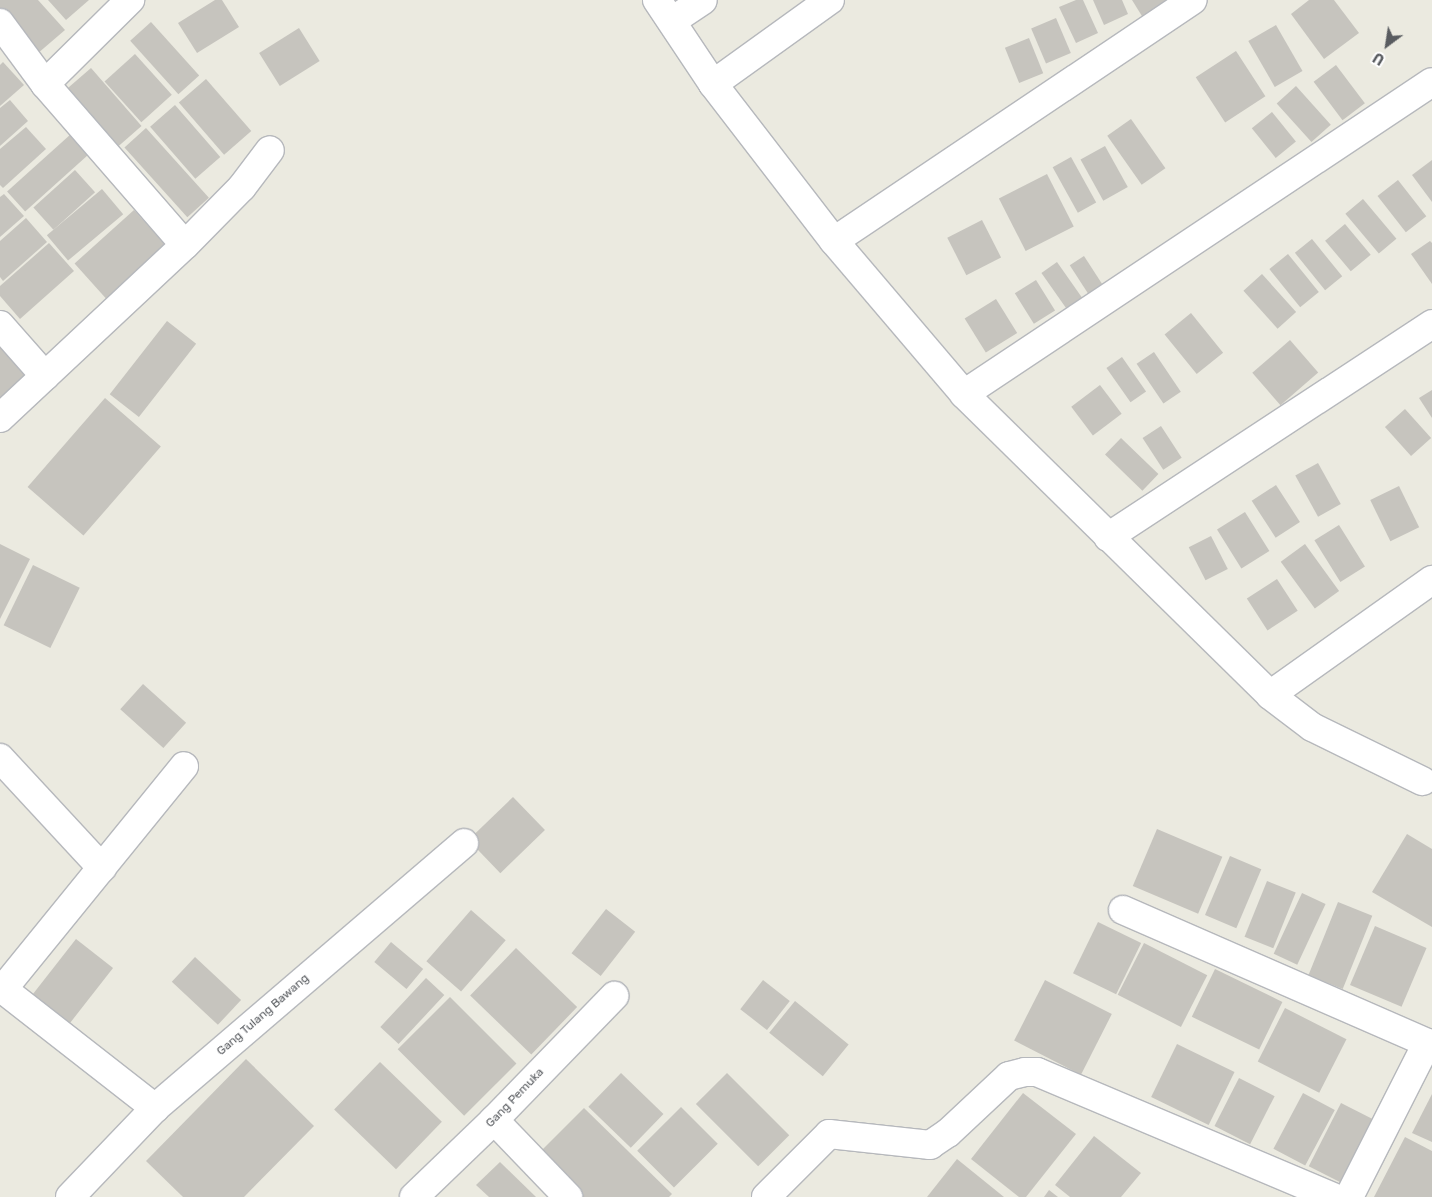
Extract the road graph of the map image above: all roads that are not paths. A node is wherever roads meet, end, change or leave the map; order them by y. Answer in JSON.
{"nodes":[{"id":1,"x":130,"y":0,"type":"edge"},
{"id":2,"x":704,"y":0,"type":"edge"},
{"id":3,"x":830,"y":0,"type":"edge"},
{"id":4,"x":1192,"y":0,"type":"edge"},
{"id":5,"x":664,"y":11,"type":"edge"},
{"id":6,"x":0,"y":23,"type":"edge"},
{"id":7,"x":1432,"y":82,"type":"edge"},
{"id":8,"x":45,"y":84,"type":"junction"},
{"id":9,"x":713,"y":84,"type":"junction"},
{"id":10,"x":270,"y":150,"type":"dead end"},
{"id":11,"x":834,"y":241,"type":"junction"},
{"id":12,"x":185,"y":245,"type":"junction"},
{"id":13,"x":1432,"y":324,"type":"edge"},
{"id":14,"x":0,"y":325,"type":"edge"},
{"id":15,"x":45,"y":376,"type":"junction"},
{"id":16,"x":964,"y":394,"type":"junction"},
{"id":17,"x":0,"y":418,"type":"edge"},
{"id":18,"x":1108,"y":537,"type":"junction"},
{"id":19,"x":1432,"y":580,"type":"edge"},
{"id":20,"x":1270,"y":694,"type":"junction"},
{"id":21,"x":0,"y":758,"type":"edge"},
{"id":22,"x":184,"y":766,"type":"dead end"},
{"id":23,"x":1422,"y":781,"type":"dead end"},
{"id":24,"x":464,"y":843,"type":"dead end"},
{"id":25,"x":102,"y":868,"type":"junction"},
{"id":26,"x":1123,"y":910,"type":"dead end"},
{"id":27,"x":1,"y":988,"type":"edge"},
{"id":28,"x":614,"y":996,"type":"dead end"},
{"id":29,"x":1430,"y":1044,"type":"edge"},
{"id":30,"x":155,"y":1108,"type":"junction"},
{"id":31,"x":494,"y":1120,"type":"junction"},
{"id":32,"x":70,"y":1197,"type":"edge"},
{"id":33,"x":414,"y":1197,"type":"edge"},
{"id":34,"x":568,"y":1197,"type":"edge"},
{"id":35,"x":766,"y":1197,"type":"edge"},
{"id":36,"x":1333,"y":1197,"type":"edge"},
{"id":37,"x":1349,"y":1197,"type":"edge"}],
"edges":[{"from":1,"to":8,"type":"street"},
{"from":2,"to":5,"type":"street"},
{"from":3,"to":9,"type":"street"},
{"from":4,"to":11,"type":"street"},
{"from":5,"to":9,"type":"street"},
{"from":6,"to":8,"type":"street"},
{"from":7,"to":16,"type":"street"},
{"from":8,"to":12,"type":"street"},
{"from":9,"to":11,"type":"street"},
{"from":10,"to":12,"type":"street"},
{"from":11,"to":16,"type":"street"},
{"from":12,"to":15,"type":"street"},
{"from":13,"to":18,"type":"street"},
{"from":14,"to":15,"type":"street"},
{"from":15,"to":17,"type":"street"},
{"from":16,"to":18,"type":"street"},
{"from":18,"to":20,"type":"street"},
{"from":19,"to":20,"type":"street"},
{"from":20,"to":23,"type":"street"},
{"from":21,"to":25,"type":"street"},
{"from":22,"to":25,"type":"street"},
{"from":24,"to":30,"type":"street","name":"Gang Tulang Bawang"},
{"from":25,"to":27,"type":"street"},
{"from":26,"to":29,"type":"street"},
{"from":27,"to":30,"type":"street"},
{"from":28,"to":31,"type":"street","name":"Gang Pemuka"},
{"from":29,"to":37,"type":"street"},
{"from":30,"to":32,"type":"street","name":"Gang Tulang Bawang"},
{"from":31,"to":33,"type":"street","name":"Gang Pemuka"},
{"from":31,"to":34,"type":"street"},
{"from":35,"to":36,"type":"street"}]}
